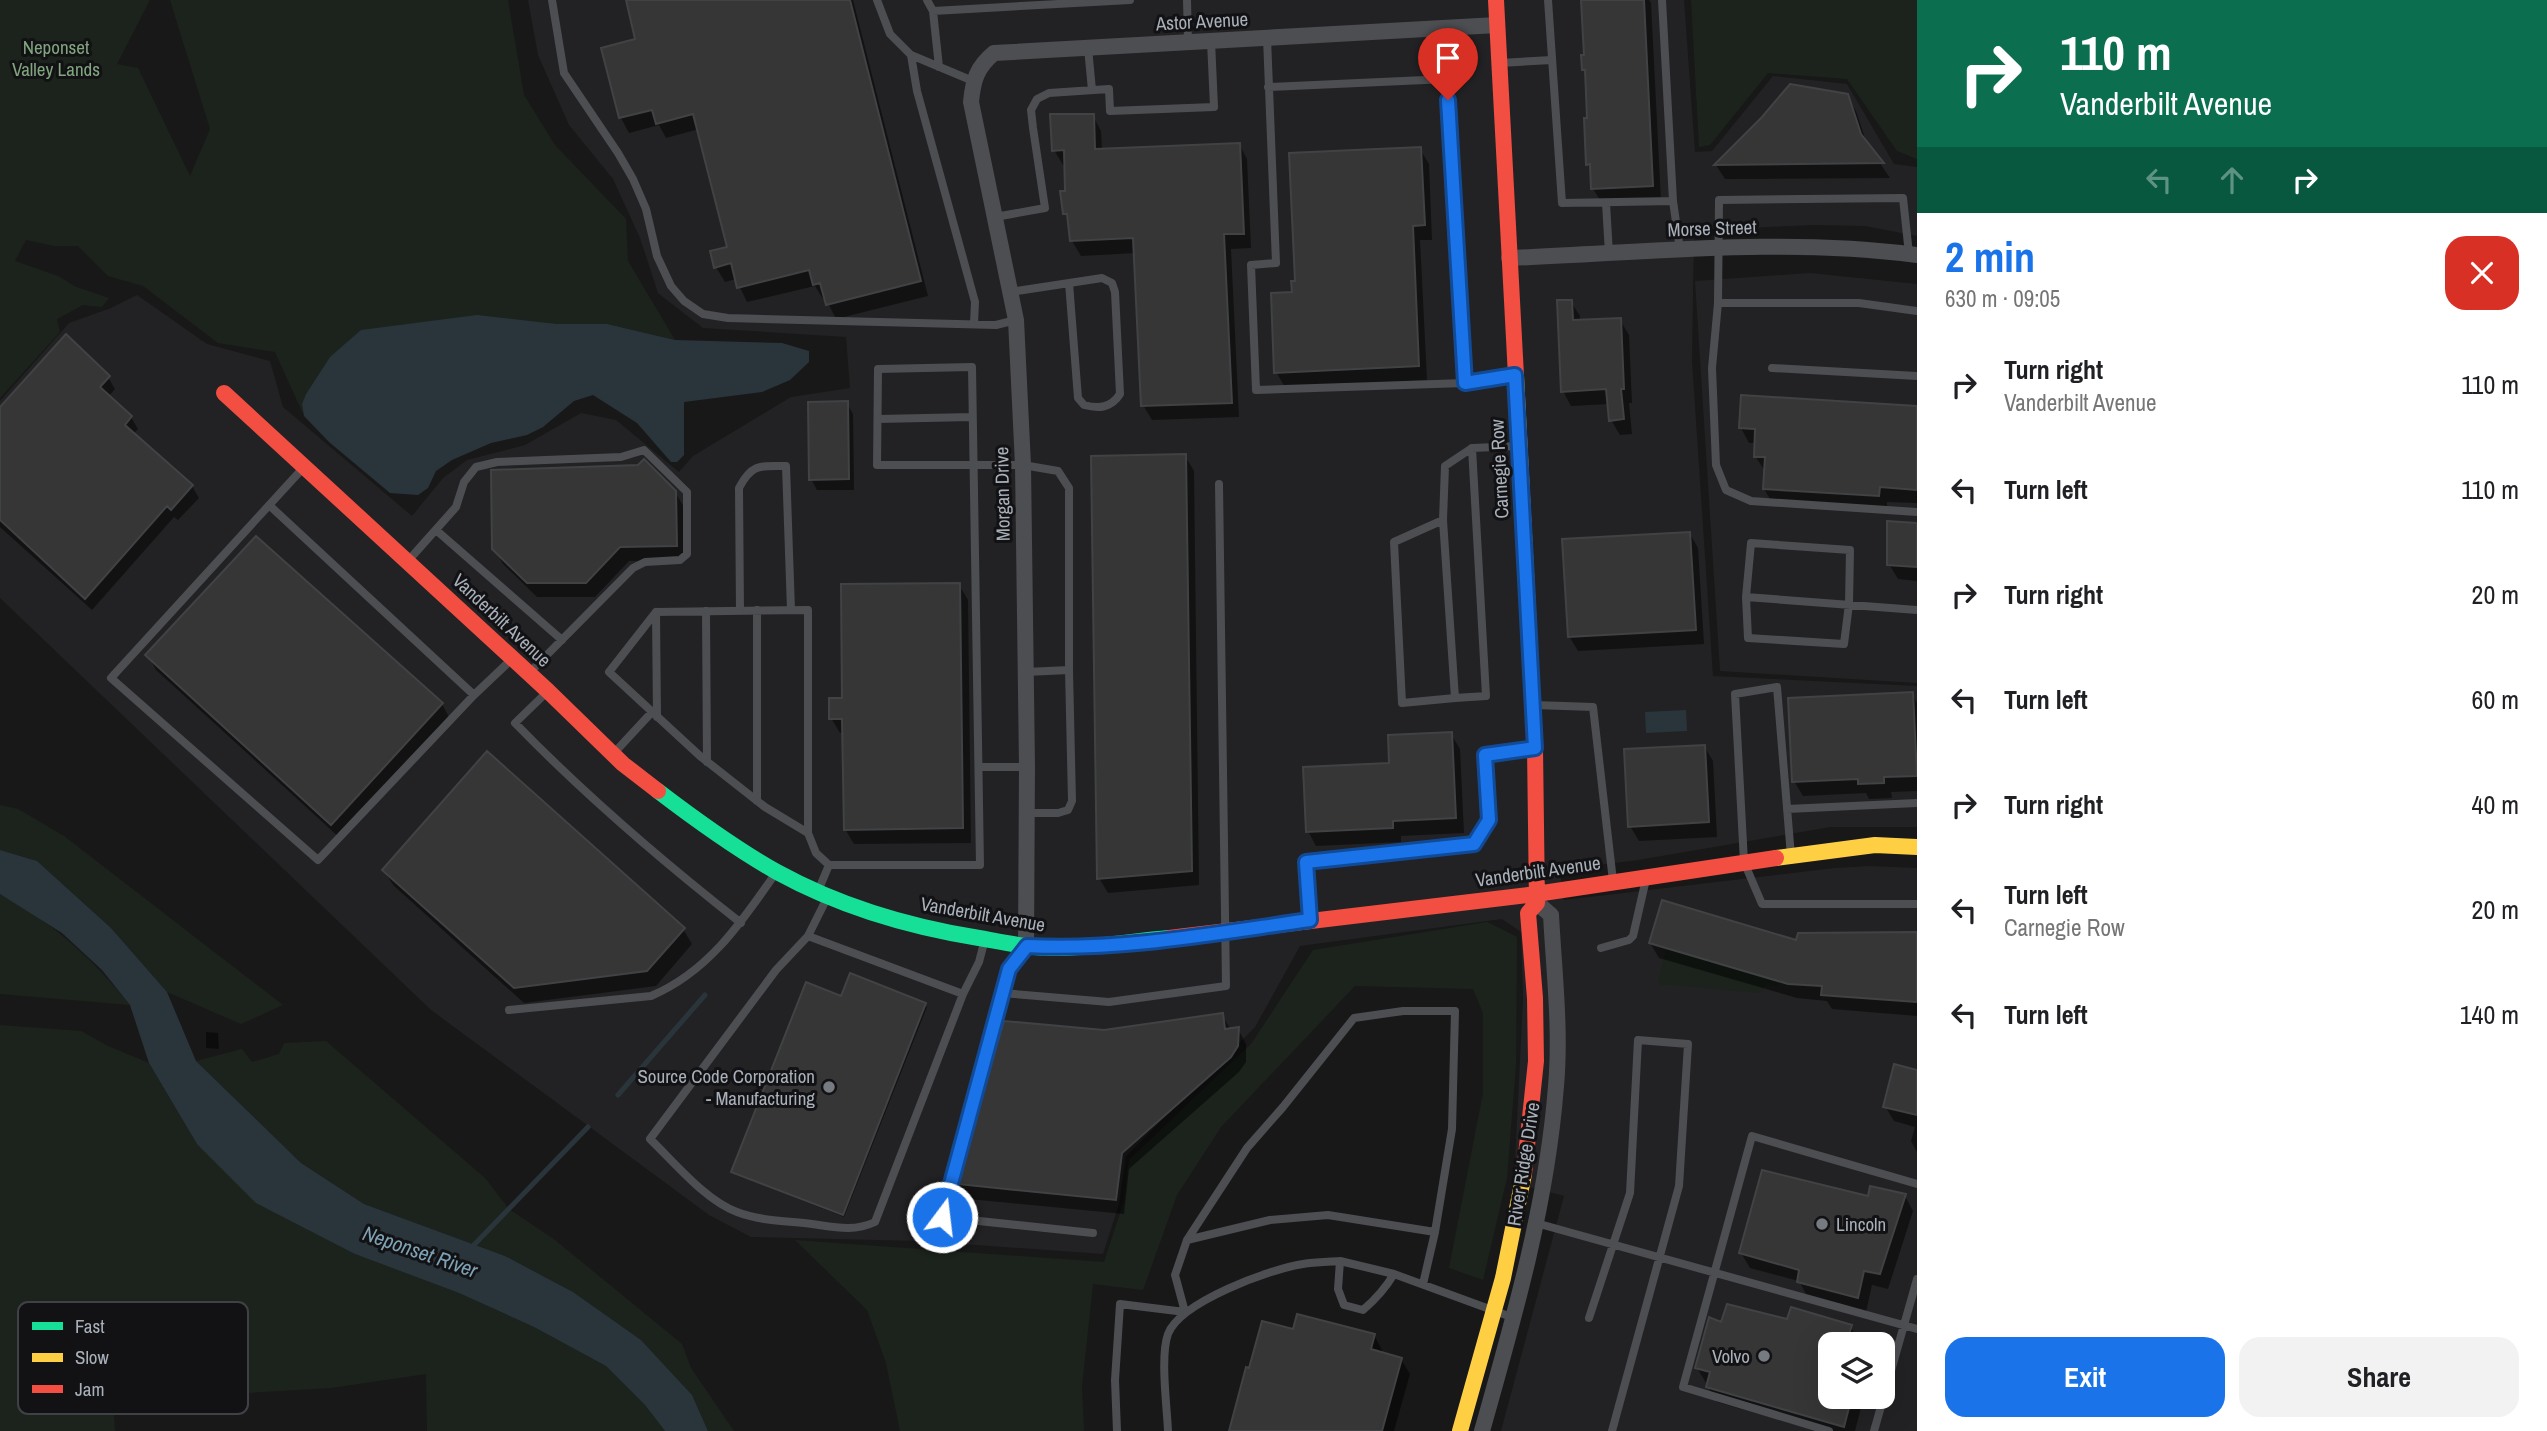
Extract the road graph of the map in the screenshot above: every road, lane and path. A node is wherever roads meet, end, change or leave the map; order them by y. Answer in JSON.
{"nodes":[{"id":1,"x":552,"y":0,"type":"edge"},
{"id":2,"x":877,"y":0,"type":"edge"},
{"id":3,"x":927,"y":0,"type":"edge"},
{"id":4,"x":1130,"y":0,"type":"edge"},
{"id":5,"x":1186,"y":0,"type":"edge"},
{"id":6,"x":1496,"y":0,"type":"edge"},
{"id":7,"x":1548,"y":0,"type":"edge"},
{"id":8,"x":1662,"y":0,"type":"edge"},
{"id":9,"x":933,"y":10,"type":"junction"},
{"id":10,"x":1497,"y":25,"type":"junction"},
{"id":11,"x":1267,"y":38,"type":"junction"},
{"id":12,"x":1212,"y":41,"type":"junction"},
{"id":13,"x":1188,"y":42,"type":"junction"},
{"id":14,"x":1088,"y":48,"type":"junction"},
{"id":15,"x":911,"y":55,"type":"junction"},
{"id":16,"x":1552,"y":60,"type":"junction"},
{"id":17,"x":1500,"y":63,"type":"junction"},
{"id":18,"x":939,"y":67,"type":"junction"},
{"id":19,"x":973,"y":81,"type":"junction"},
{"id":20,"x":1268,"y":87,"type":"junction"},
{"id":21,"x":1092,"y":90,"type":"junction"},
{"id":22,"x":1672,"y":201,"type":"junction"},
{"id":23,"x":1606,"y":203,"type":"junction"},
{"id":24,"x":995,"y":217,"type":"junction"},
{"id":25,"x":1718,"y":248,"type":"junction"},
{"id":26,"x":1680,"y":250,"type":"junction"},
{"id":27,"x":1609,"y":254,"type":"junction"},
{"id":28,"x":1913,"y":254,"type":"edge"},
{"id":29,"x":1509,"y":258,"type":"junction"},
{"id":30,"x":1069,"y":283,"type":"junction"},
{"id":31,"x":1010,"y":292,"type":"junction"},
{"id":32,"x":1718,"y":303,"type":"junction"},
{"id":33,"x":1917,"y":311,"type":"edge"},
{"id":34,"x":1016,"y":320,"type":"junction"},
{"id":35,"x":974,"y":324,"type":"junction"},
{"id":36,"x":1772,"y":368,"type":"dead end"},
{"id":37,"x":1515,"y":375,"type":"junction"},
{"id":38,"x":1917,"y":376,"type":"edge"},
{"id":39,"x":1465,"y":383,"type":"junction"},
{"id":40,"x":225,"y":393,"type":"dead end"},
{"id":41,"x":972,"y":417,"type":"junction"},
{"id":42,"x":878,"y":419,"type":"junction"},
{"id":43,"x":1518,"y":446,"type":"junction"},
{"id":44,"x":1472,"y":448,"type":"junction"},
{"id":45,"x":973,"y":463,"type":"junction"},
{"id":46,"x":1023,"y":465,"type":"junction"},
{"id":47,"x":304,"y":467,"type":"junction"},
{"id":48,"x":1219,"y":484,"type":"dead end"},
{"id":49,"x":269,"y":505,"type":"junction"},
{"id":50,"x":1917,"y":512,"type":"edge"},
{"id":51,"x":1443,"y":520,"type":"junction"},
{"id":52,"x":436,"y":530,"type":"junction"},
{"id":53,"x":407,"y":562,"type":"junction"},
{"id":54,"x":1746,"y":597,"type":"junction"},
{"id":55,"x":1849,"y":604,"type":"junction"},
{"id":56,"x":740,"y":610,"type":"junction"},
{"id":57,"x":757,"y":610,"type":"junction"},
{"id":58,"x":791,"y":610,"type":"junction"},
{"id":59,"x":1917,"y":610,"type":"edge"},
{"id":60,"x":706,"y":611,"type":"junction"},
{"id":61,"x":656,"y":612,"type":"junction"},
{"id":62,"x":562,"y":640,"type":"junction"},
{"id":63,"x":513,"y":659,"type":"junction"},
{"id":64,"x":1069,"y":670,"type":"junction"},
{"id":65,"x":1026,"y":672,"type":"junction"},
{"id":66,"x":529,"y":674,"type":"junction"},
{"id":67,"x":548,"y":691,"type":"junction"},
{"id":68,"x":474,"y":695,"type":"junction"},
{"id":69,"x":1455,"y":698,"type":"junction"},
{"id":70,"x":1532,"y":705,"type":"junction"},
{"id":71,"x":654,"y":714,"type":"junction"},
{"id":72,"x":1535,"y":748,"type":"junction"},
{"id":73,"x":613,"y":754,"type":"junction"},
{"id":74,"x":707,"y":762,"type":"junction"},
{"id":75,"x":979,"y":767,"type":"junction"},
{"id":76,"x":1027,"y":767,"type":"junction"},
{"id":77,"x":757,"y":802,"type":"junction"},
{"id":78,"x":1917,"y":803,"type":"edge"},
{"id":79,"x":1787,"y":809,"type":"junction"},
{"id":80,"x":1027,"y":813,"type":"junction"},
{"id":81,"x":808,"y":832,"type":"junction"},
{"id":82,"x":1917,"y":847,"type":"edge"},
{"id":83,"x":1791,"y":856,"type":"junction"},
{"id":84,"x":1744,"y":862,"type":"junction"},
{"id":85,"x":829,"y":865,"type":"junction"},
{"id":86,"x":777,"y":872,"type":"junction"},
{"id":87,"x":1647,"y":876,"type":"junction"},
{"id":88,"x":1613,"y":881,"type":"junction"},
{"id":89,"x":823,"y":893,"type":"junction"},
{"id":90,"x":1536,"y":898,"type":"junction"},
{"id":91,"x":1917,"y":904,"type":"edge"},
{"id":92,"x":1310,"y":920,"type":"junction"},
{"id":93,"x":741,"y":923,"type":"junction"},
{"id":94,"x":1226,"y":932,"type":"junction"},
{"id":95,"x":808,"y":936,"type":"junction"},
{"id":96,"x":985,"y":939,"type":"junction"},
{"id":97,"x":1027,"y":946,"type":"junction"},
{"id":98,"x":1601,"y":948,"type":"dead end"},
{"id":99,"x":1002,"y":993,"type":"junction"},
{"id":100,"x":963,"y":994,"type":"junction"},
{"id":101,"x":509,"y":1010,"type":"dead end"},
{"id":102,"x":1917,"y":1184,"type":"edge"},
{"id":103,"x":1536,"y":1223,"type":"junction"},
{"id":104,"x":1435,"y":1232,"type":"junction"},
{"id":105,"x":1093,"y":1233,"type":"dead end"},
{"id":106,"x":1186,"y":1240,"type":"junction"},
{"id":107,"x":1613,"y":1242,"type":"junction"},
{"id":108,"x":1662,"y":1256,"type":"junction"},
{"id":109,"x":1340,"y":1261,"type":"junction"},
{"id":110,"x":1715,"y":1271,"type":"junction"},
{"id":111,"x":1394,"y":1274,"type":"junction"},
{"id":112,"x":1917,"y":1279,"type":"edge"},
{"id":113,"x":1423,"y":1284,"type":"junction"},
{"id":114,"x":1494,"y":1311,"type":"junction"},
{"id":115,"x":1185,"y":1312,"type":"junction"},
{"id":116,"x":1514,"y":1318,"type":"junction"},
{"id":117,"x":1589,"y":1318,"type":"dead end"},
{"id":118,"x":1903,"y":1325,"type":"junction"},
{"id":119,"x":1917,"y":1329,"type":"edge"},
{"id":120,"x":1117,"y":1431,"type":"edge"},
{"id":121,"x":1168,"y":1431,"type":"edge"},
{"id":122,"x":1460,"y":1431,"type":"edge"},
{"id":123,"x":1482,"y":1431,"type":"edge"},
{"id":124,"x":1612,"y":1431,"type":"edge"},
{"id":125,"x":1829,"y":1431,"type":"edge"},
{"id":126,"x":1874,"y":1431,"type":"edge"}],
"edges":[{"from":1,"to":35,"type":"lane"},
{"from":2,"to":15,"type":"lane"},
{"from":3,"to":9,"type":"lane"},
{"from":4,"to":9,"type":"lane"},
{"from":5,"to":13,"type":"lane"},
{"from":6,"to":10,"type":"street","name":"Carnegie Row"},
{"from":7,"to":16,"type":"lane"},
{"from":8,"to":22,"type":"lane"},
{"from":9,"to":18,"type":"lane"},
{"from":10,"to":11,"type":"street","name":"Astor Avenue"},
{"from":10,"to":17,"type":"street","name":"Carnegie Row"},
{"from":11,"to":12,"type":"street","name":"Astor Avenue"},
{"from":11,"to":20,"type":"lane"},
{"from":12,"to":13,"type":"street","name":"Astor Avenue"},
{"from":12,"to":21,"type":"lane"},
{"from":13,"to":14,"type":"street","name":"Astor Avenue"},
{"from":14,"to":19,"type":"street","name":"Astor Avenue"},
{"from":14,"to":21,"type":"lane"},
{"from":15,"to":18,"type":"lane"},
{"from":15,"to":35,"type":"lane"},
{"from":16,"to":17,"type":"lane"},
{"from":16,"to":23,"type":"lane"},
{"from":17,"to":29,"type":"street","name":"Carnegie Row"},
{"from":18,"to":19,"type":"lane"},
{"from":19,"to":24,"type":"street","name":"Morgan Drive"},
{"from":20,"to":39,"type":"lane"},
{"from":20,"to":39,"type":"lane"},
{"from":21,"to":24,"type":"lane"},
{"from":22,"to":23,"type":"lane"},
{"from":22,"to":26,"type":"lane"},
{"from":23,"to":27,"type":"lane"},
{"from":24,"to":31,"type":"street","name":"Morgan Drive"},
{"from":25,"to":26,"type":"street","name":"Morse Street"},
{"from":25,"to":28,"type":"street","name":"Morse Street"},
{"from":25,"to":28,"type":"lane"},
{"from":25,"to":32,"type":"lane"},
{"from":26,"to":27,"type":"street","name":"Morse Street"},
{"from":27,"to":29,"type":"street","name":"Morse Street"},
{"from":29,"to":37,"type":"street","name":"Carnegie Row"},
{"from":30,"to":30,"type":"lane"},
{"from":30,"to":31,"type":"lane"},
{"from":31,"to":34,"type":"street","name":"Morgan Drive"},
{"from":32,"to":33,"type":"lane"},
{"from":32,"to":50,"type":"lane"},
{"from":34,"to":35,"type":"lane"},
{"from":34,"to":46,"type":"street","name":"Morgan Drive"},
{"from":36,"to":38,"type":"lane"},
{"from":37,"to":39,"type":"lane"},
{"from":37,"to":43,"type":"street","name":"Carnegie Row"},
{"from":40,"to":47,"type":"street","name":"Vanderbilt Avenue"},
{"from":41,"to":42,"type":"lane"},
{"from":41,"to":42,"type":"lane"},
{"from":41,"to":45,"type":"lane"},
{"from":42,"to":45,"type":"lane"},
{"from":43,"to":44,"type":"lane"},
{"from":43,"to":70,"type":"street","name":"Carnegie Row"},
{"from":44,"to":51,"type":"lane"},
{"from":44,"to":69,"type":"lane"},
{"from":45,"to":46,"type":"lane"},
{"from":45,"to":75,"type":"lane"},
{"from":46,"to":64,"type":"lane"},
{"from":46,"to":65,"type":"street","name":"Morgan Drive"},
{"from":47,"to":49,"type":"lane"},
{"from":47,"to":53,"type":"street","name":"Vanderbilt Avenue"},
{"from":48,"to":94,"type":"lane"},
{"from":49,"to":68,"type":"lane"},
{"from":49,"to":68,"type":"lane"},
{"from":51,"to":69,"type":"lane"},
{"from":51,"to":69,"type":"lane"},
{"from":52,"to":53,"type":"lane"},
{"from":52,"to":62,"type":"lane"},
{"from":52,"to":62,"type":"lane"},
{"from":53,"to":63,"type":"street","name":"Vanderbilt Avenue"},
{"from":54,"to":55,"type":"lane"},
{"from":54,"to":55,"type":"lane"},
{"from":54,"to":55,"type":"lane"},
{"from":55,"to":59,"type":"lane"},
{"from":56,"to":57,"type":"lane"},
{"from":56,"to":58,"type":"lane"},
{"from":56,"to":60,"type":"lane"},
{"from":57,"to":58,"type":"lane"},
{"from":57,"to":77,"type":"lane"},
{"from":58,"to":81,"type":"lane"},
{"from":60,"to":61,"type":"lane"},
{"from":60,"to":74,"type":"lane"},
{"from":61,"to":71,"type":"lane"},
{"from":61,"to":71,"type":"lane"},
{"from":62,"to":66,"type":"lane"},
{"from":63,"to":66,"type":"street","name":"Vanderbilt Avenue"},
{"from":63,"to":68,"type":"lane"},
{"from":64,"to":65,"type":"lane"},
{"from":64,"to":80,"type":"lane"},
{"from":65,"to":76,"type":"street","name":"Morgan Drive"},
{"from":66,"to":67,"type":"street","name":"Vanderbilt Avenue"},
{"from":67,"to":73,"type":"street","name":"Vanderbilt Avenue"},
{"from":67,"to":93,"type":"lane"},
{"from":70,"to":72,"type":"street","name":"Carnegie Row"},
{"from":70,"to":88,"type":"lane"},
{"from":71,"to":73,"type":"lane"},
{"from":71,"to":74,"type":"lane"},
{"from":72,"to":90,"type":"street","name":"Carnegie Row"},
{"from":72,"to":92,"type":"lane"},
{"from":73,"to":86,"type":"street","name":"Vanderbilt Avenue"},
{"from":74,"to":77,"type":"lane"},
{"from":75,"to":76,"type":"lane"},
{"from":75,"to":85,"type":"lane"},
{"from":76,"to":80,"type":"street","name":"Morgan Drive"},
{"from":77,"to":81,"type":"lane"},
{"from":78,"to":79,"type":"lane"},
{"from":79,"to":83,"type":"lane"},
{"from":79,"to":84,"type":"lane"},
{"from":80,"to":97,"type":"street","name":"Morgan Drive"},
{"from":81,"to":85,"type":"lane"},
{"from":82,"to":83,"type":"street","name":"Vanderbilt Avenue"},
{"from":83,"to":84,"type":"street","name":"Vanderbilt Avenue"},
{"from":84,"to":87,"type":"street","name":"Vanderbilt Avenue"},
{"from":84,"to":91,"type":"lane"},
{"from":85,"to":89,"type":"lane"},
{"from":86,"to":89,"type":"street","name":"Vanderbilt Avenue"},
{"from":86,"to":93,"type":"lane"},
{"from":87,"to":88,"type":"street","name":"Vanderbilt Avenue"},
{"from":87,"to":98,"type":"lane"},
{"from":88,"to":90,"type":"street","name":"Vanderbilt Avenue"},
{"from":89,"to":95,"type":"lane"},
{"from":89,"to":96,"type":"street","name":"Vanderbilt Avenue"},
{"from":90,"to":92,"type":"street","name":"Vanderbilt Avenue"},
{"from":90,"to":103,"type":"street","name":"River Ridge Drive"},
{"from":90,"to":114,"type":"street","name":"River Ridge Drive"},
{"from":92,"to":94,"type":"street","name":"Vanderbilt Avenue"},
{"from":93,"to":101,"type":"lane"},
{"from":94,"to":97,"type":"street","name":"Vanderbilt Avenue"},
{"from":94,"to":99,"type":"lane"},
{"from":95,"to":100,"type":"lane"},
{"from":95,"to":100,"type":"lane"},
{"from":96,"to":97,"type":"street","name":"Vanderbilt Avenue"},
{"from":96,"to":100,"type":"lane"},
{"from":97,"to":99,"type":"lane"},
{"from":99,"to":105,"type":"lane"},
{"from":102,"to":110,"type":"lane"},
{"from":103,"to":107,"type":"lane"},
{"from":103,"to":116,"type":"street","name":"River Ridge Drive"},
{"from":104,"to":106,"type":"lane"},
{"from":104,"to":106,"type":"lane"},
{"from":104,"to":113,"type":"lane"},
{"from":106,"to":115,"type":"lane"},
{"from":107,"to":108,"type":"lane"},
{"from":107,"to":108,"type":"lane"},
{"from":107,"to":117,"type":"lane"},
{"from":108,"to":110,"type":"lane"},
{"from":108,"to":124,"type":"lane"},
{"from":109,"to":111,"type":"lane"},
{"from":109,"to":111,"type":"lane"},
{"from":109,"to":115,"type":"lane"},
{"from":110,"to":118,"type":"lane"},
{"from":110,"to":125,"type":"lane"},
{"from":111,"to":113,"type":"lane"},
{"from":112,"to":118,"type":"lane"},
{"from":113,"to":114,"type":"lane"},
{"from":114,"to":116,"type":"lane"},
{"from":114,"to":122,"type":"street","name":"River Ridge Drive"},
{"from":115,"to":120,"type":"lane"},
{"from":115,"to":121,"type":"lane"},
{"from":116,"to":123,"type":"street","name":"River Ridge Drive"},
{"from":118,"to":119,"type":"lane"},
{"from":118,"to":126,"type":"lane"}]}
